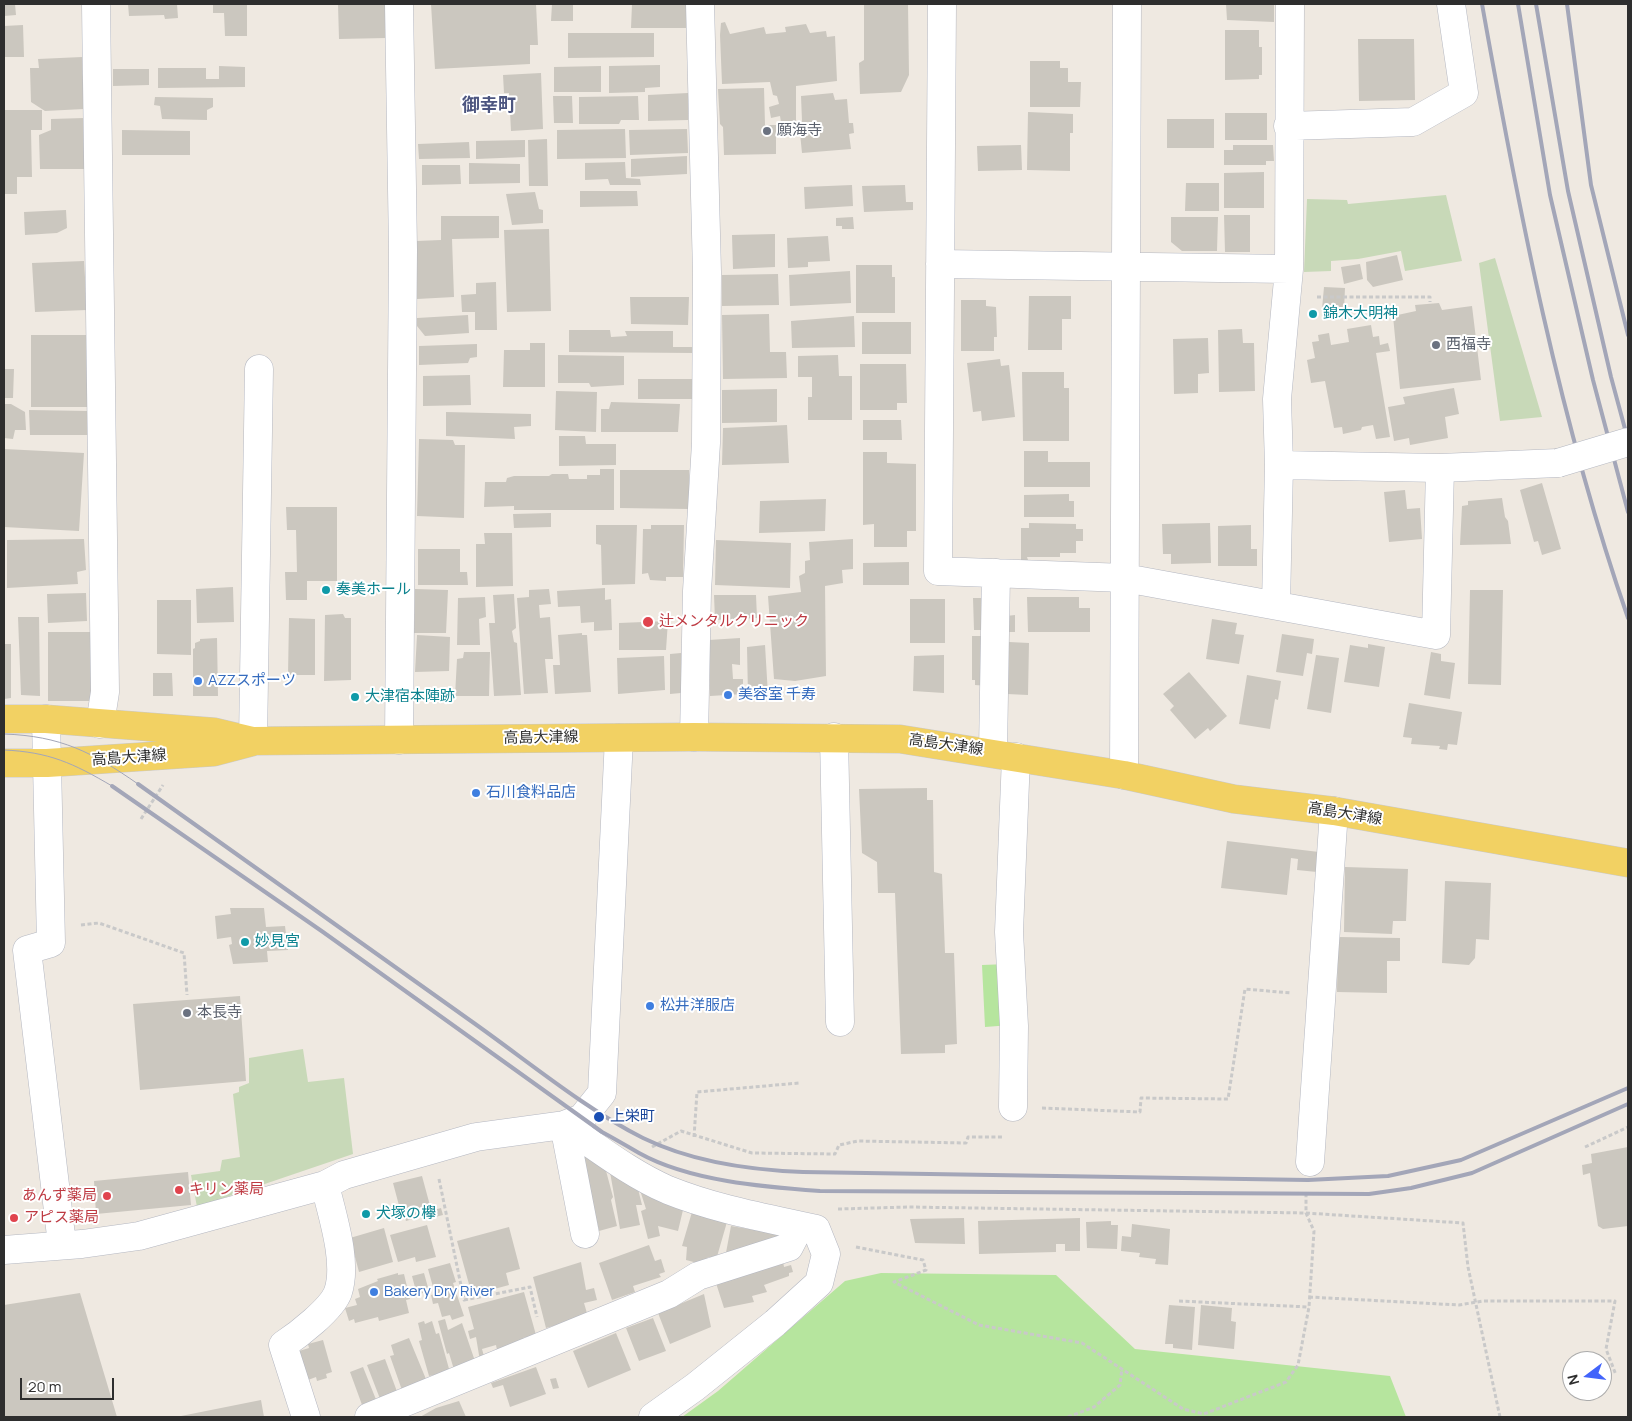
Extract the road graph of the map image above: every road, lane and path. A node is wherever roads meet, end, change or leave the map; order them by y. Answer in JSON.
{"nodes":[{"id":1,"x":96,"y":4,"type":"edge"},
{"id":2,"x":400,"y":4,"type":"edge"},
{"id":3,"x":700,"y":4,"type":"edge"},
{"id":4,"x":942,"y":4,"type":"edge"},
{"id":5,"x":1127,"y":4,"type":"edge"},
{"id":6,"x":1290,"y":4,"type":"edge"},
{"id":7,"x":1451,"y":4,"type":"edge"},
{"id":8,"x":1288,"y":126,"type":"junction"},
{"id":9,"x":940,"y":264,"type":"junction"},
{"id":10,"x":1126,"y":267,"type":"junction"},
{"id":11,"x":1289,"y":269,"type":"junction"},
{"id":12,"x":1287,"y":296,"type":"junction"},
{"id":13,"x":1430,"y":302,"type":"dead end"},
{"id":14,"x":259,"y":369,"type":"dead end"},
{"id":15,"x":1628,"y":442,"type":"edge"},
{"id":16,"x":1279,"y":465,"type":"junction"},
{"id":17,"x":1440,"y":468,"type":"junction"},
{"id":18,"x":996,"y":573,"type":"junction"},
{"id":19,"x":1125,"y":578,"type":"junction"},
{"id":20,"x":1276,"y":605,"type":"junction"},
{"id":21,"x":4,"y":719,"type":"edge"},
{"id":22,"x":46,"y":719,"type":"junction"},
{"id":23,"x":100,"y":724,"type":"junction"},
{"id":24,"x":694,"y":737,"type":"junction"},
{"id":25,"x":834,"y":737,"type":"junction"},
{"id":26,"x":619,"y":738,"type":"junction"},
{"id":27,"x":399,"y":740,"type":"junction"},
{"id":28,"x":253,"y":741,"type":"junction"},
{"id":29,"x":1004,"y":754,"type":"junction"},
{"id":30,"x":47,"y":763,"type":"junction"},
{"id":31,"x":4,"y":764,"type":"edge"},
{"id":32,"x":1124,"y":775,"type":"junction"},
{"id":33,"x":1334,"y":811,"type":"junction"},
{"id":34,"x":1628,"y":863,"type":"edge"},
{"id":35,"x":50,"y":929,"type":"junction"},
{"id":36,"x":16,"y":952,"type":"edge"},
{"id":37,"x":187,"y":995,"type":"dead end"},
{"id":38,"x":1322,"y":995,"type":"junction"},
{"id":39,"x":840,"y":1022,"type":"dead end"},
{"id":40,"x":799,"y":1083,"type":"dead end"},
{"id":41,"x":1013,"y":1107,"type":"junction"},
{"id":42,"x":564,"y":1126,"type":"junction"},
{"id":43,"x":1628,"y":1127,"type":"edge"},
{"id":44,"x":681,"y":1131,"type":"dead end"},
{"id":45,"x":694,"y":1137,"type":"junction"},
{"id":46,"x":1585,"y":1147,"type":"dead end"},
{"id":47,"x":433,"y":1149,"type":"junction"},
{"id":48,"x":1310,"y":1162,"type":"joint"},
{"id":49,"x":325,"y":1185,"type":"junction"},
{"id":50,"x":832,"y":1209,"type":"dead end"},
{"id":51,"x":1306,"y":1214,"type":"junction"},
{"id":52,"x":810,"y":1231,"type":"junction"},
{"id":53,"x":585,"y":1234,"type":"dead end"},
{"id":54,"x":62,"y":1244,"type":"junction"},
{"id":55,"x":4,"y":1250,"type":"edge"},
{"id":56,"x":1309,"y":1297,"type":"junction"},
{"id":57,"x":1179,"y":1300,"type":"dead end"},
{"id":58,"x":1476,"y":1302,"type":"junction"},
{"id":59,"x":1309,"y":1307,"type":"junction"},
{"id":60,"x":543,"y":1345,"type":"junction"},
{"id":61,"x":1122,"y":1368,"type":"junction"},
{"id":62,"x":1616,"y":1375,"type":"dead end"},
{"id":63,"x":306,"y":1417,"type":"edge"},
{"id":64,"x":369,"y":1417,"type":"edge"},
{"id":65,"x":653,"y":1417,"type":"edge"},
{"id":66,"x":1068,"y":1417,"type":"edge"},
{"id":67,"x":1500,"y":1417,"type":"edge"}],
"edges":[{"from":1,"to":23,"type":"street"},
{"from":2,"to":27,"type":"street"},
{"from":3,"to":24,"type":"street"},
{"from":4,"to":9,"type":"street"},
{"from":5,"to":10,"type":"street"},
{"from":6,"to":8,"type":"street"},
{"from":7,"to":8,"type":"street"},
{"from":8,"to":11,"type":"street"},
{"from":9,"to":10,"type":"street"},
{"from":9,"to":18,"type":"street"},
{"from":10,"to":11,"type":"street"},
{"from":10,"to":19,"type":"street"},
{"from":11,"to":12,"type":"street"},
{"from":12,"to":13,"type":"path"},
{"from":12,"to":16,"type":"street"},
{"from":14,"to":28,"type":"street"},
{"from":15,"to":17,"type":"street","bridge":true},
{"from":16,"to":17,"type":"street"},
{"from":16,"to":20,"type":"street"},
{"from":17,"to":20,"type":"street"},
{"from":18,"to":19,"type":"street"},
{"from":18,"to":29,"type":"street"},
{"from":19,"to":20,"type":"street"},
{"from":19,"to":32,"type":"street"},
{"from":21,"to":22,"type":"main road","name":"高島大津線"},
{"from":22,"to":23,"type":"main road","name":"高島大津線"},
{"from":22,"to":30,"type":"street"},
{"from":23,"to":28,"type":"main road","name":"高島大津線"},
{"from":24,"to":25,"type":"main road","name":"高島大津線"},
{"from":24,"to":26,"type":"main road","name":"高島大津線"},
{"from":25,"to":29,"type":"main road","name":"高島大津線"},
{"from":25,"to":39,"type":"street"},
{"from":26,"to":27,"type":"main road","name":"高島大津線"},
{"from":26,"to":42,"type":"street"},
{"from":27,"to":28,"type":"main road","name":"高島大津線"},
{"from":28,"to":30,"type":"main road","name":"高島大津線"},
{"from":29,"to":32,"type":"main road","name":"高島大津線"},
{"from":29,"to":41,"type":"street"},
{"from":30,"to":31,"type":"main road","name":"高島大津線"},
{"from":30,"to":35,"type":"street"},
{"from":32,"to":33,"type":"main road","name":"高島大津線"},
{"from":33,"to":34,"type":"main road","name":"高島大津線"},
{"from":33,"to":38,"type":"street"},
{"from":35,"to":36,"type":"street"},
{"from":35,"to":37,"type":"path"},
{"from":36,"to":54,"type":"street"},
{"from":38,"to":41,"type":"path"},
{"from":38,"to":48,"type":"street"},
{"from":40,"to":45,"type":"path"},
{"from":41,"to":45,"type":"path"},
{"from":42,"to":47,"type":"street"},
{"from":42,"to":52,"type":"street"},
{"from":42,"to":53,"type":"street"},
{"from":43,"to":46,"type":"path"},
{"from":44,"to":45,"type":"path"},
{"from":47,"to":49,"type":"street"},
{"from":47,"to":60,"type":"path"},
{"from":48,"to":51,"type":"path"},
{"from":49,"to":54,"type":"street"},
{"from":49,"to":63,"type":"street"},
{"from":50,"to":51,"type":"path"},
{"from":51,"to":56,"type":"path"},
{"from":51,"to":58,"type":"path"},
{"from":52,"to":60,"type":"street"},
{"from":52,"to":61,"type":"path"},
{"from":52,"to":65,"type":"street"},
{"from":54,"to":55,"type":"street"},
{"from":56,"to":58,"type":"path"},
{"from":56,"to":59,"type":"path"},
{"from":57,"to":59,"type":"path"},
{"from":58,"to":62,"type":"path"},
{"from":58,"to":67,"type":"path"},
{"from":59,"to":61,"type":"path"},
{"from":60,"to":64,"type":"street"},
{"from":61,"to":66,"type":"path"}]}
